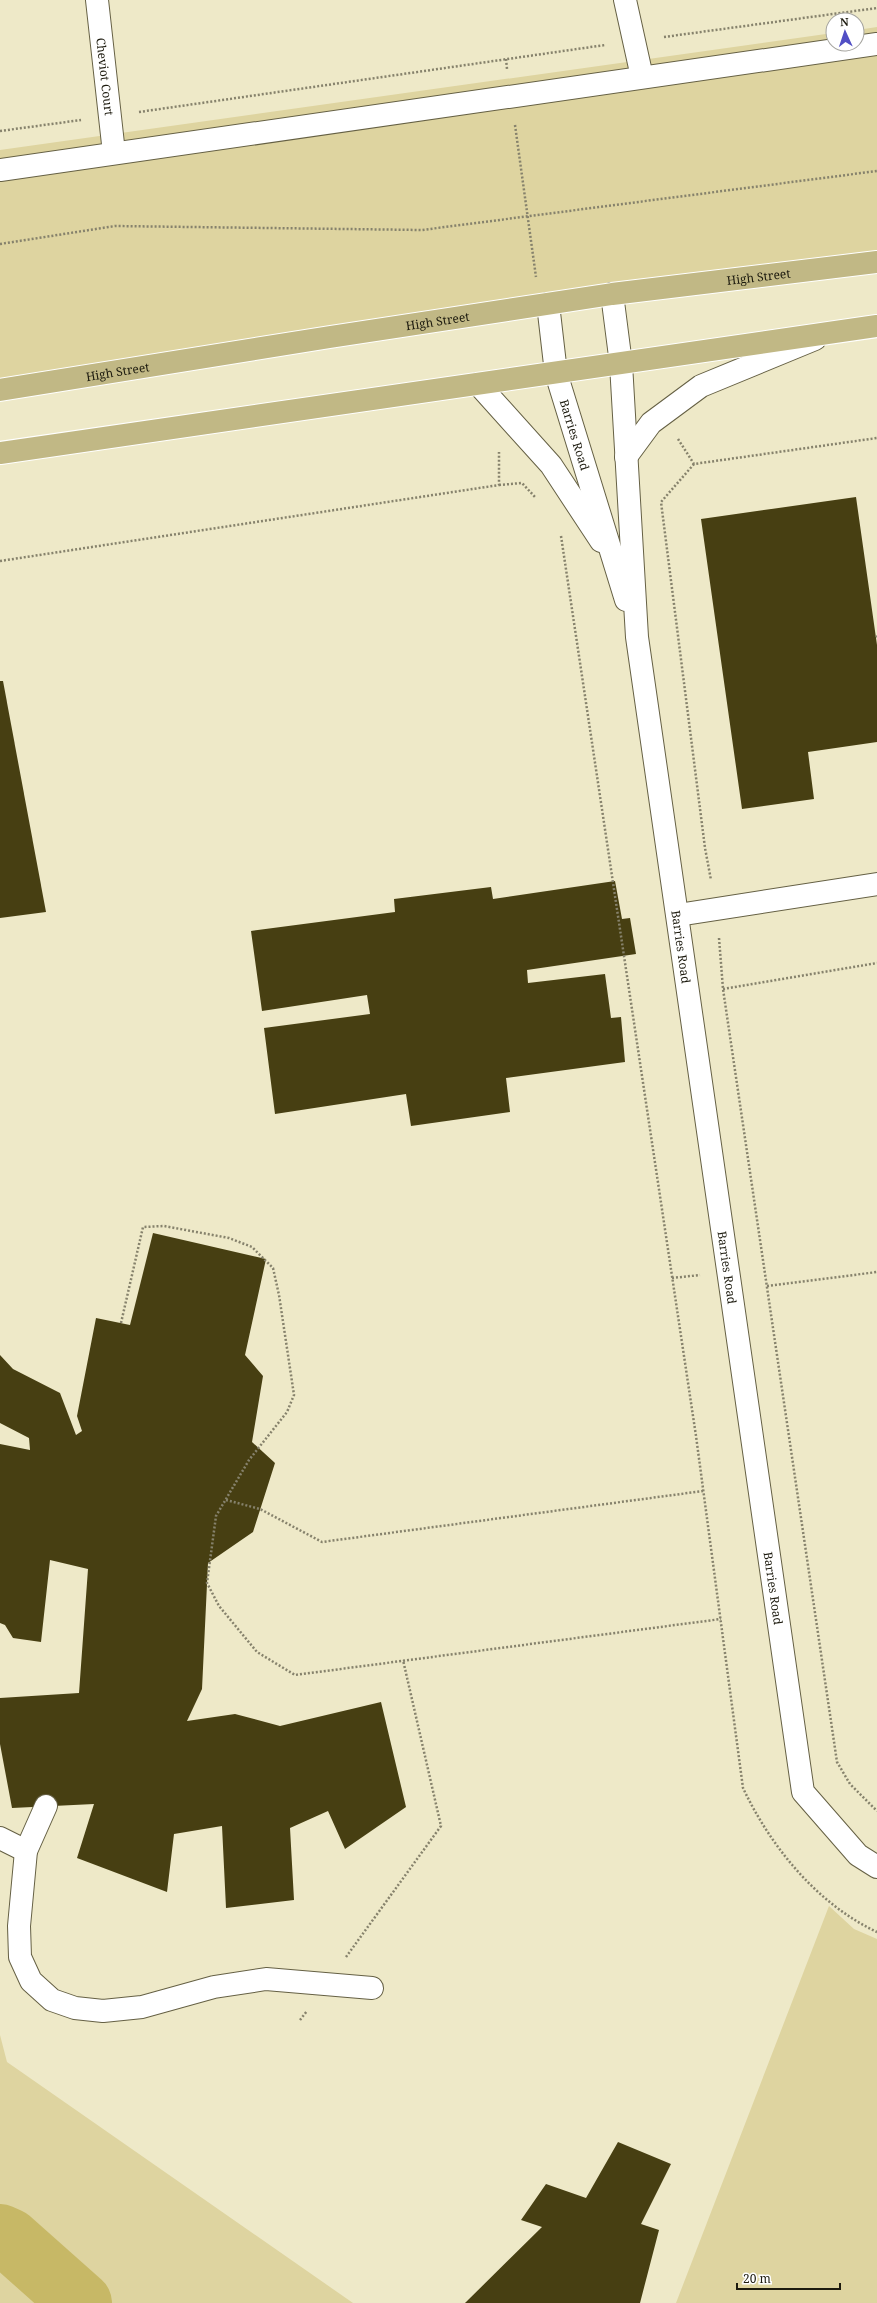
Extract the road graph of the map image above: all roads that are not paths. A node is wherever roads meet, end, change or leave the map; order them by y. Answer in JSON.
{"nodes":[{"id":1,"x":97,"y":0,"type":"edge"},
{"id":2,"x":625,"y":0,"type":"edge"},
{"id":3,"x":877,"y":44,"type":"edge"},
{"id":4,"x":642,"y":76,"type":"junction"},
{"id":5,"x":114,"y":153,"type":"junction"},
{"id":6,"x":0,"y":170,"type":"edge"},
{"id":7,"x":877,"y":262,"type":"edge"},
{"id":8,"x":612,"y":294,"type":"junction"},
{"id":9,"x":548,"y":304,"type":"junction"},
{"id":10,"x":877,"y":326,"type":"edge"},
{"id":11,"x":830,"y":333,"type":"junction"},
{"id":12,"x":621,"y":364,"type":"junction"},
{"id":13,"x":556,"y":373,"type":"junction"},
{"id":14,"x":478,"y":384,"type":"junction"},
{"id":15,"x":0,"y":390,"type":"edge"},
{"id":16,"x":0,"y":453,"type":"edge"},
{"id":17,"x":626,"y":457,"type":"junction"},
{"id":18,"x":615,"y":562,"type":"junction"},
{"id":19,"x":637,"y":637,"type":"junction"},
{"id":20,"x":877,"y":884,"type":"edge"},
{"id":21,"x":678,"y":915,"type":"junction"},
{"id":22,"x":46,"y":1806,"type":"dead end"},
{"id":23,"x":0,"y":1838,"type":"edge"},
{"id":24,"x":26,"y":1851,"type":"junction"},
{"id":25,"x":877,"y":1867,"type":"edge"},
{"id":26,"x":372,"y":1988,"type":"dead end"}],
"edges":[{"from":1,"to":5,"type":"street","name":"Cheviot Court"},
{"from":2,"to":4,"type":"street"},
{"from":3,"to":4,"type":"street"},
{"from":4,"to":5,"type":"street"},
{"from":5,"to":6,"type":"street"},
{"from":7,"to":8,"type":"main road","name":"High Street"},
{"from":8,"to":9,"type":"main road","name":"High Street"},
{"from":8,"to":12,"type":"street","name":"Barries Road"},
{"from":9,"to":13,"type":"street","name":"Barries Road"},
{"from":9,"to":15,"type":"main road","name":"High Street"},
{"from":10,"to":11,"type":"main road"},
{"from":11,"to":12,"type":"main road"},
{"from":11,"to":17,"type":"street"},
{"from":12,"to":13,"type":"main road"},
{"from":12,"to":17,"type":"street","name":"Barries Road"},
{"from":13,"to":14,"type":"main road"},
{"from":13,"to":18,"type":"street","name":"Barries Road"},
{"from":14,"to":16,"type":"main road"},
{"from":14,"to":18,"type":"street","name":"Barries Road"},
{"from":17,"to":19,"type":"street","name":"Barries Road"},
{"from":18,"to":19,"type":"street","name":"Barries Road"},
{"from":19,"to":21,"type":"street","name":"Barries Road"},
{"from":20,"to":21,"type":"street"},
{"from":21,"to":25,"type":"street","name":"Barries Road"},
{"from":22,"to":24,"type":"street"},
{"from":23,"to":24,"type":"street"},
{"from":24,"to":26,"type":"street"}]}
